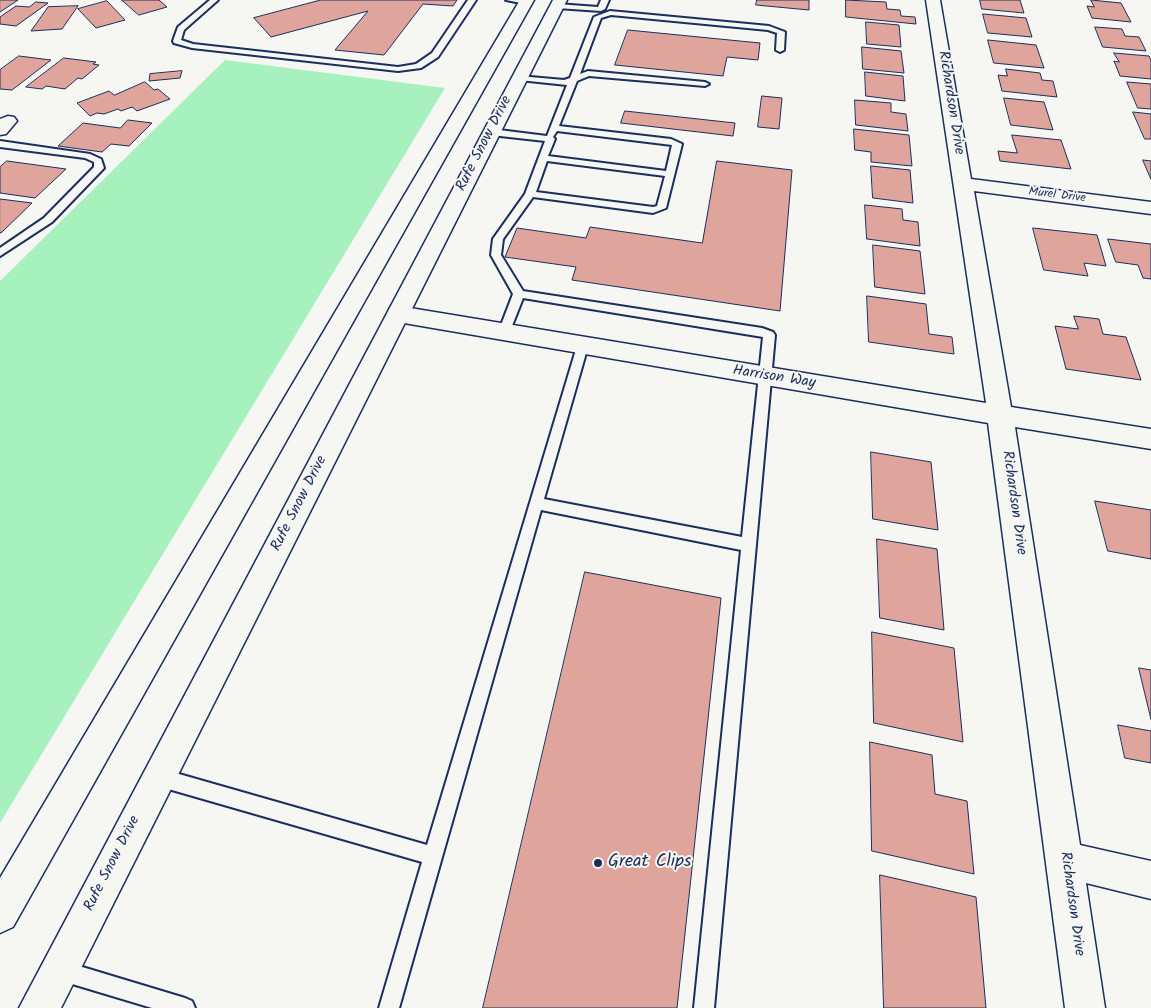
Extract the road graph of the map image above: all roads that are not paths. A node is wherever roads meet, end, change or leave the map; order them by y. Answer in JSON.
{"nodes":[{"id":1,"x":214,"y":0,"type":"edge"},
{"id":2,"x":472,"y":0,"type":"edge"},
{"id":3,"x":605,"y":0,"type":"edge"},
{"id":4,"x":934,"y":0,"type":"edge"},
{"id":5,"x":521,"y":1,"type":"edge"},
{"id":6,"x":559,"y":3,"type":"edge"},
{"id":7,"x":780,"y":50,"type":"dead end"},
{"id":8,"x":520,"y":78,"type":"junction"},
{"id":9,"x":574,"y":79,"type":"junction"},
{"id":10,"x":705,"y":84,"type":"dead end"},
{"id":11,"x":554,"y":128,"type":"junction"},
{"id":12,"x":492,"y":132,"type":"junction"},
{"id":13,"x":550,"y":139,"type":"junction"},
{"id":14,"x":0,"y":144,"type":"edge"},
{"id":15,"x":543,"y":158,"type":"junction"},
{"id":16,"x":670,"y":174,"type":"junction"},
{"id":17,"x":962,"y":184,"type":"junction"},
{"id":18,"x":530,"y":194,"type":"junction"},
{"id":19,"x":1151,"y":208,"type":"edge"},
{"id":20,"x":0,"y":253,"type":"edge"},
{"id":21,"x":520,"y":294,"type":"junction"},
{"id":22,"x":398,"y":314,"type":"junction"},
{"id":23,"x":504,"y":333,"type":"junction"},
{"id":24,"x":582,"y":346,"type":"junction"},
{"id":25,"x":766,"y":376,"type":"junction"},
{"id":26,"x":1000,"y":416,"type":"junction"},
{"id":27,"x":1151,"y":439,"type":"edge"},
{"id":28,"x":536,"y":503,"type":"junction"},
{"id":29,"x":750,"y":545,"type":"junction"},
{"id":30,"x":158,"y":777,"type":"junction"},
{"id":31,"x":433,"y":856,"type":"junction"},
{"id":32,"x":1064,"y":860,"type":"junction"},
{"id":33,"x":1151,"y":880,"type":"edge"},
{"id":34,"x":0,"y":914,"type":"edge"},
{"id":35,"x":58,"y":970,"type":"junction"},
{"id":36,"x":39,"y":1008,"type":"edge"},
{"id":37,"x":185,"y":1008,"type":"edge"},
{"id":38,"x":389,"y":1008,"type":"edge"},
{"id":39,"x":704,"y":1008,"type":"edge"},
{"id":40,"x":1085,"y":1008,"type":"edge"}],
"edges":[{"from":1,"to":2,"type":"lane"},
{"from":3,"to":6,"type":"lane"},
{"from":4,"to":17,"type":"main road","name":"Richardson Drive"},
{"from":5,"to":34,"type":"main road"},
{"from":6,"to":8,"type":"main road","name":"Rufe Snow Drive"},
{"from":7,"to":9,"type":"lane"},
{"from":8,"to":9,"type":"lane"},
{"from":8,"to":12,"type":"main road","name":"Rufe Snow Drive"},
{"from":9,"to":10,"type":"lane"},
{"from":9,"to":11,"type":"lane"},
{"from":11,"to":13,"type":"lane"},
{"from":11,"to":16,"type":"lane"},
{"from":12,"to":13,"type":"lane"},
{"from":12,"to":22,"type":"main road","name":"Rufe Snow Drive"},
{"from":13,"to":15,"type":"lane"},
{"from":14,"to":20,"type":"lane"},
{"from":15,"to":16,"type":"lane"},
{"from":15,"to":18,"type":"lane"},
{"from":16,"to":18,"type":"lane"},
{"from":17,"to":19,"type":"main road","name":"Murel Drive"},
{"from":17,"to":26,"type":"main road","name":"Richardson Drive"},
{"from":18,"to":21,"type":"lane"},
{"from":21,"to":23,"type":"lane"},
{"from":21,"to":25,"type":"lane"},
{"from":22,"to":23,"type":"main road","name":"Harrison Way"},
{"from":22,"to":30,"type":"main road","name":"Rufe Snow Drive"},
{"from":23,"to":24,"type":"main road","name":"Harrison Way"},
{"from":24,"to":25,"type":"main road","name":"Harrison Way"},
{"from":24,"to":28,"type":"lane"},
{"from":25,"to":26,"type":"main road","name":"Harrison Way"},
{"from":25,"to":29,"type":"lane"},
{"from":26,"to":27,"type":"main road","name":"Harrison Way"},
{"from":26,"to":32,"type":"main road","name":"Richardson Drive"},
{"from":28,"to":29,"type":"lane"},
{"from":28,"to":31,"type":"lane"},
{"from":29,"to":39,"type":"lane"},
{"from":30,"to":31,"type":"lane"},
{"from":30,"to":35,"type":"main road","name":"Rufe Snow Drive"},
{"from":31,"to":38,"type":"lane"},
{"from":32,"to":33,"type":"main road"},
{"from":32,"to":40,"type":"main road","name":"Richardson Drive"},
{"from":35,"to":36,"type":"main road","name":"Rufe Snow Drive"},
{"from":35,"to":37,"type":"lane"}]}
